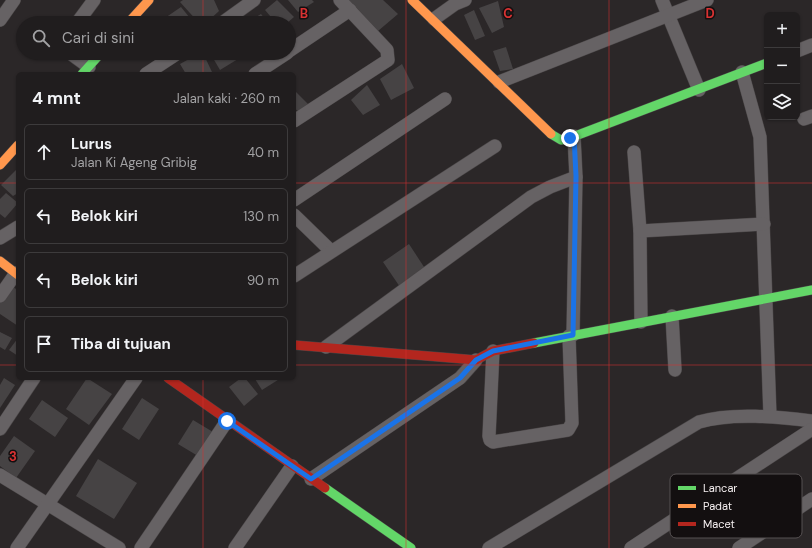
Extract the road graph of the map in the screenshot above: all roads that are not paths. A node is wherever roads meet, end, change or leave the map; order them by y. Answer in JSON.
{"nodes":[{"id":1,"x":14,"y":0,"type":"edge"},
{"id":2,"x":94,"y":0,"type":"edge"},
{"id":3,"x":149,"y":0,"type":"edge"},
{"id":4,"x":254,"y":0,"type":"edge"},
{"id":5,"x":340,"y":0,"type":"edge"},
{"id":6,"x":412,"y":0,"type":"edge"},
{"id":7,"x":465,"y":0,"type":"edge"},
{"id":8,"x":662,"y":0,"type":"edge"},
{"id":9,"x":707,"y":0,"type":"edge"},
{"id":10,"x":350,"y":10,"type":"junction"},
{"id":11,"x":82,"y":16,"type":"edge"},
{"id":12,"x":134,"y":16,"type":"edge"},
{"id":13,"x":232,"y":16,"type":"edge"},
{"id":14,"x":669,"y":16,"type":"junction"},
{"id":15,"x":434,"y":19,"type":"junction"},
{"id":16,"x":0,"y":20,"type":"edge"},
{"id":17,"x":812,"y":45,"type":"edge"},
{"id":18,"x":296,"y":47,"type":"edge"},
{"id":19,"x":800,"y":50,"type":"edge"},
{"id":20,"x":76,"y":60,"type":"edge"},
{"id":21,"x":95,"y":60,"type":"edge"},
{"id":22,"x":172,"y":60,"type":"edge"},
{"id":23,"x":276,"y":60,"type":"edge"},
{"id":24,"x":764,"y":64,"type":"edge"},
{"id":25,"x":164,"y":69,"type":"edge"},
{"id":26,"x":85,"y":71,"type":"edge"},
{"id":27,"x":153,"y":72,"type":"edge"},
{"id":28,"x":258,"y":72,"type":"edge"},
{"id":29,"x":742,"y":72,"type":"junction"},
{"id":30,"x":499,"y":82,"type":"junction"},
{"id":31,"x":699,"y":90,"type":"junction"},
{"id":32,"x":445,"y":99,"type":"dead end"},
{"id":33,"x":296,"y":120,"type":"edge"},
{"id":34,"x":574,"y":136,"type":"junction"},
{"id":35,"x":494,"y":146,"type":"dead end"},
{"id":36,"x":16,"y":148,"type":"edge"},
{"id":37,"x":634,"y":152,"type":"dead end"},
{"id":38,"x":9,"y":157,"type":"edge"},
{"id":39,"x":576,"y":176,"type":"junction"},
{"id":40,"x":296,"y":199,"type":"edge"},
{"id":41,"x":296,"y":217,"type":"edge"},
{"id":42,"x":764,"y":224,"type":"junction"},
{"id":43,"x":16,"y":228,"type":"edge"},
{"id":44,"x":640,"y":231,"type":"junction"},
{"id":45,"x":0,"y":238,"type":"edge"},
{"id":46,"x":331,"y":251,"type":"junction"},
{"id":47,"x":0,"y":261,"type":"edge"},
{"id":48,"x":16,"y":273,"type":"edge"},
{"id":49,"x":16,"y":275,"type":"edge"},
{"id":50,"x":296,"y":275,"type":"edge"},
{"id":51,"x":812,"y":290,"type":"edge"},
{"id":52,"x":0,"y":296,"type":"edge"},
{"id":53,"x":766,"y":299,"type":"junction"},
{"id":54,"x":672,"y":316,"type":"junction"},
{"id":55,"x":641,"y":322,"type":"junction"},
{"id":56,"x":571,"y":335,"type":"junction"},
{"id":57,"x":296,"y":345,"type":"edge"},
{"id":58,"x":326,"y":347,"type":"junction"},
{"id":59,"x":493,"y":351,"type":"junction"},
{"id":60,"x":476,"y":360,"type":"junction"},
{"id":61,"x":675,"y":370,"type":"dead end"},
{"id":62,"x":33,"y":380,"type":"edge"},
{"id":63,"x":135,"y":380,"type":"edge"},
{"id":64,"x":176,"y":380,"type":"edge"},
{"id":65,"x":770,"y":416,"type":"junction"},
{"id":66,"x":227,"y":421,"type":"junction"},
{"id":67,"x":812,"y":421,"type":"edge"},
{"id":68,"x":0,"y":428,"type":"edge"},
{"id":69,"x":812,"y":429,"type":"edge"},
{"id":70,"x":292,"y":466,"type":"junction"},
{"id":71,"x":744,"y":474,"type":"edge"},
{"id":72,"x":0,"y":475,"type":"edge"},
{"id":73,"x":311,"y":479,"type":"junction"},
{"id":74,"x":812,"y":499,"type":"edge"},
{"id":75,"x":48,"y":504,"type":"junction"},
{"id":76,"x":802,"y":506,"type":"edge"},
{"id":77,"x":670,"y":522,"type":"edge"},
{"id":78,"x":754,"y":538,"type":"edge"},
{"id":79,"x":17,"y":548,"type":"edge"},
{"id":80,"x":119,"y":548,"type":"edge"},
{"id":81,"x":141,"y":548,"type":"edge"},
{"id":82,"x":234,"y":548,"type":"edge"},
{"id":83,"x":411,"y":548,"type":"edge"},
{"id":84,"x":489,"y":548,"type":"edge"},
{"id":85,"x":631,"y":548,"type":"edge"},
{"id":86,"x":739,"y":548,"type":"edge"}],
"edges":[{"from":1,"to":16,"type":"street"},
{"from":2,"to":11,"type":"street"},
{"from":3,"to":12,"type":"street"},
{"from":4,"to":13,"type":"street"},
{"from":5,"to":10,"type":"street"},
{"from":6,"to":15,"type":"street"},
{"from":7,"to":15,"type":"street"},
{"from":8,"to":14,"type":"street"},
{"from":9,"to":14,"type":"street"},
{"from":10,"to":18,"type":"street"},
{"from":10,"to":33,"type":"street"},
{"from":14,"to":30,"type":"street"},
{"from":14,"to":31,"type":"street"},
{"from":15,"to":30,"type":"street"},
{"from":17,"to":19,"type":"street"},
{"from":20,"to":26,"type":"street"},
{"from":21,"to":26,"type":"street"},
{"from":22,"to":25,"type":"street"},
{"from":23,"to":28,"type":"street"},
{"from":24,"to":29,"type":"street"},
{"from":25,"to":27,"type":"street"},
{"from":29,"to":31,"type":"street"},
{"from":29,"to":42,"type":"street"},
{"from":30,"to":34,"type":"street"},
{"from":31,"to":34,"type":"street"},
{"from":32,"to":40,"type":"street"},
{"from":34,"to":39,"type":"street"},
{"from":35,"to":46,"type":"street"},
{"from":36,"to":38,"type":"street"},
{"from":37,"to":44,"type":"street"},
{"from":39,"to":56,"type":"street"},
{"from":39,"to":58,"type":"street"},
{"from":41,"to":46,"type":"street"},
{"from":42,"to":44,"type":"street"},
{"from":42,"to":53,"type":"street"},
{"from":43,"to":45,"type":"street"},
{"from":44,"to":55,"type":"street"},
{"from":46,"to":50,"type":"street"},
{"from":47,"to":48,"type":"street"},
{"from":49,"to":52,"type":"street"},
{"from":51,"to":53,"type":"street"},
{"from":53,"to":54,"type":"street"},
{"from":53,"to":65,"type":"street"},
{"from":54,"to":55,"type":"street"},
{"from":54,"to":61,"type":"street"},
{"from":55,"to":56,"type":"street"},
{"from":56,"to":59,"type":"street"},
{"from":56,"to":59,"type":"street"},
{"from":57,"to":58,"type":"street"},
{"from":58,"to":60,"type":"street"},
{"from":59,"to":60,"type":"street"},
{"from":60,"to":73,"type":"street"},
{"from":62,"to":68,"type":"street"},
{"from":63,"to":75,"type":"street"},
{"from":64,"to":66,"type":"street"},
{"from":65,"to":67,"type":"street"},
{"from":65,"to":84,"type":"street"},
{"from":66,"to":70,"type":"street"},
{"from":66,"to":81,"type":"street"},
{"from":69,"to":71,"type":"street"},
{"from":70,"to":73,"type":"street"},
{"from":70,"to":82,"type":"street"},
{"from":72,"to":75,"type":"street"},
{"from":73,"to":83,"type":"street"},
{"from":74,"to":76,"type":"street"},
{"from":75,"to":79,"type":"street"},
{"from":75,"to":80,"type":"street"},
{"from":77,"to":85,"type":"street"},
{"from":78,"to":86,"type":"street"}]}
